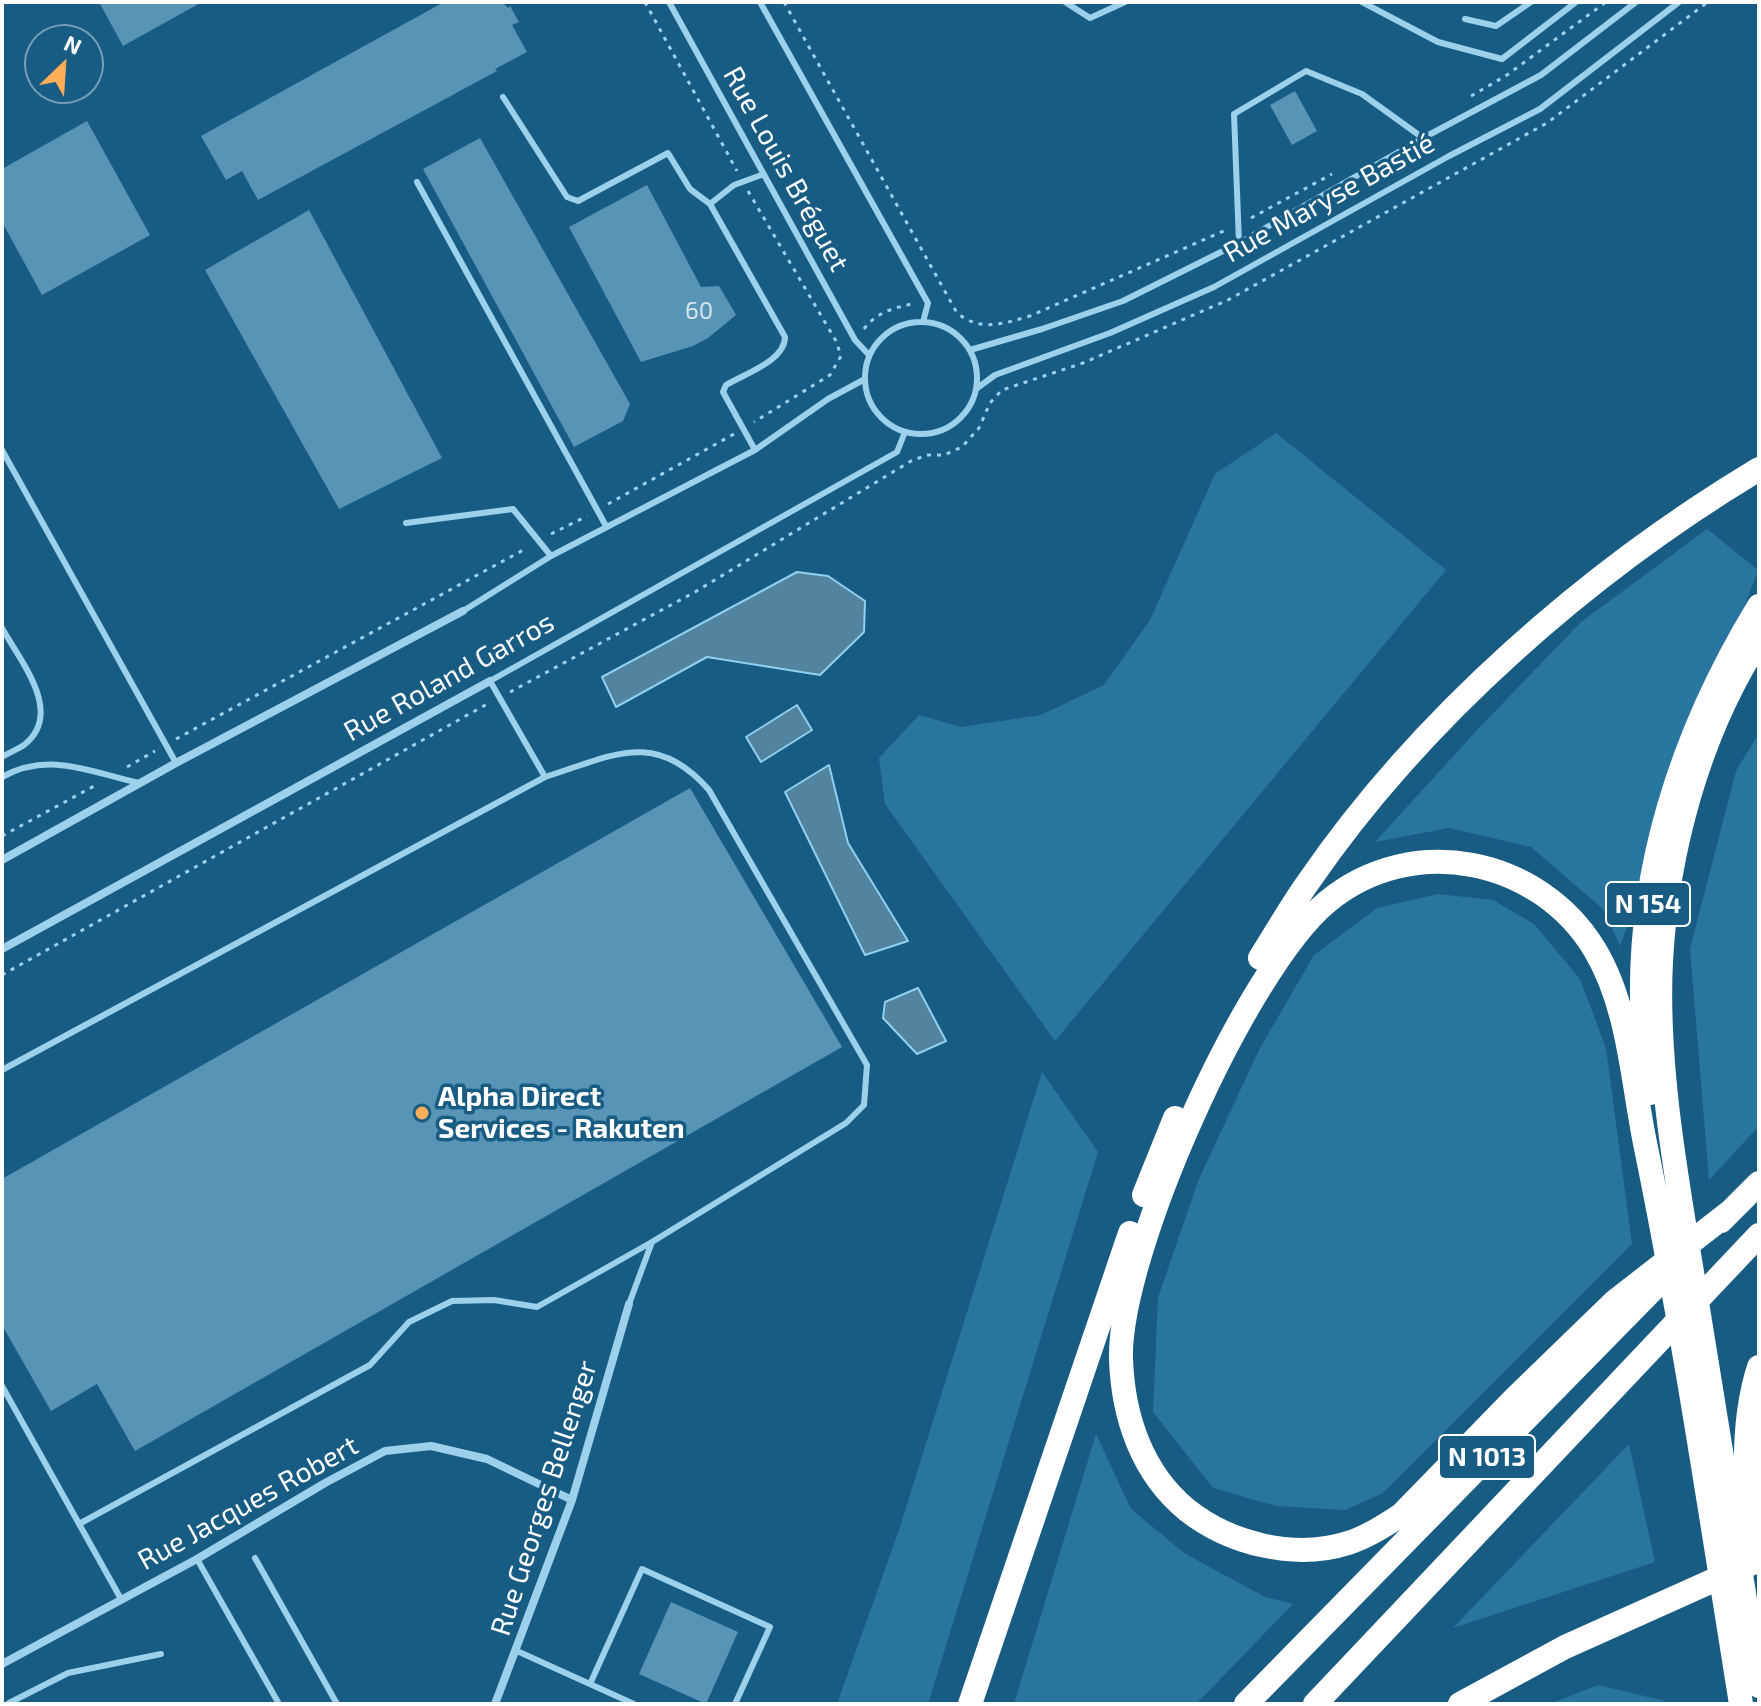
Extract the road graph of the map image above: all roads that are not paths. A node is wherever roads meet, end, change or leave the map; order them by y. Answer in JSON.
{"nodes":[{"id":1,"x":669,"y":2,"type":"edge"},
{"id":2,"x":760,"y":2,"type":"edge"},
{"id":3,"x":1065,"y":2,"type":"edge"},
{"id":4,"x":1125,"y":2,"type":"edge"},
{"id":5,"x":1362,"y":2,"type":"edge"},
{"id":6,"x":1531,"y":2,"type":"edge"},
{"id":7,"x":1576,"y":2,"type":"edge"},
{"id":8,"x":1636,"y":2,"type":"edge"},
{"id":9,"x":1679,"y":2,"type":"edge"},
{"id":10,"x":1465,"y":19,"type":"dead end"},
{"id":11,"x":503,"y":97,"type":"dead end"},
{"id":12,"x":1423,"y":138,"type":"junction"},
{"id":13,"x":764,"y":174,"type":"junction"},
{"id":14,"x":417,"y":182,"type":"dead end"},
{"id":15,"x":710,"y":204,"type":"junction"},
{"id":16,"x":1239,"y":243,"type":"junction"},
{"id":17,"x":923,"y":322,"type":"junction"},
{"id":18,"x":970,"y":350,"type":"junction"},
{"id":19,"x":869,"y":355,"type":"junction"},
{"id":20,"x":865,"y":379,"type":"junction"},
{"id":21,"x":976,"y":389,"type":"junction"},
{"id":22,"x":905,"y":432,"type":"junction"},
{"id":23,"x":2,"y":450,"type":"edge"},
{"id":24,"x":755,"y":450,"type":"junction"},
{"id":25,"x":1759,"y":469,"type":"edge"},
{"id":26,"x":406,"y":523,"type":"dead end"},
{"id":27,"x":606,"y":526,"type":"junction"},
{"id":28,"x":551,"y":556,"type":"junction"},
{"id":29,"x":1759,"y":606,"type":"edge"},
{"id":30,"x":463,"y":611,"type":"joint"},
{"id":31,"x":2,"y":628,"type":"edge"},
{"id":32,"x":1759,"y":640,"type":"edge"},
{"id":33,"x":490,"y":681,"type":"junction"},
{"id":34,"x":2,"y":757,"type":"edge"},
{"id":35,"x":176,"y":763,"type":"junction"},
{"id":36,"x":2,"y":777,"type":"edge"},
{"id":37,"x":545,"y":777,"type":"junction"},
{"id":38,"x":142,"y":784,"type":"junction"},
{"id":39,"x":2,"y":860,"type":"edge"},
{"id":40,"x":2,"y":949,"type":"edge"},
{"id":41,"x":2,"y":1070,"type":"edge"},
{"id":42,"x":1759,"y":1183,"type":"edge"},
{"id":43,"x":1731,"y":1211,"type":"junction"},
{"id":44,"x":1662,"y":1222,"type":"junction"},
{"id":45,"x":1759,"y":1235,"type":"edge"},
{"id":46,"x":652,"y":1242,"type":"junction"},
{"id":47,"x":629,"y":1304,"type":"joint"},
{"id":48,"x":1759,"y":1367,"type":"edge"},
{"id":49,"x":2,"y":1386,"type":"edge"},
{"id":50,"x":572,"y":1500,"type":"junction"},
{"id":51,"x":79,"y":1524,"type":"junction"},
{"id":52,"x":255,"y":1558,"type":"dead end"},
{"id":53,"x":197,"y":1559,"type":"junction"},
{"id":54,"x":1741,"y":1573,"type":"edge"},
{"id":55,"x":121,"y":1599,"type":"junction"},
{"id":56,"x":1759,"y":1621,"type":"edge"},
{"id":57,"x":517,"y":1651,"type":"junction"},
{"id":58,"x":161,"y":1654,"type":"dead end"},
{"id":59,"x":2,"y":1664,"type":"edge"},
{"id":60,"x":590,"y":1684,"type":"junction"},
{"id":61,"x":1759,"y":1686,"type":"edge"},
{"id":62,"x":2,"y":1696,"type":"edge"},
{"id":63,"x":10,"y":1703,"type":"edge"},
{"id":64,"x":279,"y":1704,"type":"edge"},
{"id":65,"x":337,"y":1704,"type":"edge"},
{"id":66,"x":495,"y":1704,"type":"edge"},
{"id":67,"x":634,"y":1704,"type":"edge"},
{"id":68,"x":735,"y":1704,"type":"edge"},
{"id":69,"x":970,"y":1704,"type":"edge"},
{"id":70,"x":1246,"y":1704,"type":"edge"},
{"id":71,"x":1315,"y":1704,"type":"edge"},
{"id":72,"x":1460,"y":1704,"type":"edge"},
{"id":73,"x":1741,"y":1704,"type":"edge"}],
"edges":[{"from":1,"to":13,"type":"lane","name":"Rue Louis Bréguet"},
{"from":2,"to":17,"type":"lane","name":"Rue Louis Bréguet"},
{"from":3,"to":4,"type":"lane"},
{"from":5,"to":7,"type":"lane"},
{"from":6,"to":10,"type":"lane"},
{"from":8,"to":12,"type":"lane","name":"Rue Maryse Bastié"},
{"from":9,"to":21,"type":"lane","name":"Rue Maryse Bastié"},
{"from":11,"to":15,"type":"lane"},
{"from":12,"to":16,"type":"lane","name":"Rue Maryse Bastié"},
{"from":12,"to":16,"type":"lane"},
{"from":13,"to":15,"type":"lane"},
{"from":13,"to":19,"type":"lane","name":"Rue Louis Bréguet"},
{"from":14,"to":27,"type":"lane"},
{"from":15,"to":24,"type":"lane"},
{"from":16,"to":18,"type":"lane","name":"Rue Maryse Bastié"},
{"from":17,"to":18,"type":"lane"},
{"from":17,"to":19,"type":"lane"},
{"from":18,"to":21,"type":"lane"},
{"from":19,"to":20,"type":"lane"},
{"from":20,"to":22,"type":"lane"},
{"from":20,"to":24,"type":"lane","name":"Rue Roland Garros"},
{"from":21,"to":22,"type":"lane"},
{"from":22,"to":33,"type":"lane","name":"Rue Roland Garros"},
{"from":23,"to":35,"type":"lane"},
{"from":24,"to":27,"type":"lane","name":"Rue Roland Garros"},
{"from":25,"to":69,"type":"highway"},
{"from":26,"to":28,"type":"lane"},
{"from":27,"to":28,"type":"lane","name":"Rue Roland Garros"},
{"from":28,"to":30,"type":"lane","name":"Rue Roland Garros"},
{"from":29,"to":44,"type":"highway","number":"N 154"},
{"from":30,"to":35,"type":"street","name":"Rue Roland Garros"},
{"from":31,"to":34,"type":"lane"},
{"from":32,"to":54,"type":"highway","number":"N 154"},
{"from":33,"to":37,"type":"lane"},
{"from":33,"to":40,"type":"street","name":"Rue Roland Garros"},
{"from":35,"to":38,"type":"street","name":"Rue Roland Garros"},
{"from":36,"to":38,"type":"lane"},
{"from":37,"to":41,"type":"lane"},
{"from":37,"to":46,"type":"lane"},
{"from":38,"to":39,"type":"street","name":"Rue Roland Garros"},
{"from":42,"to":43,"type":"highway","number":"N 1013"},
{"from":43,"to":44,"type":"highway"},
{"from":43,"to":70,"type":"highway","number":"N 1013"},
{"from":44,"to":54,"type":"highway","number":"N 154"},
{"from":45,"to":71,"type":"highway","number":"N 1013"},
{"from":46,"to":47,"type":"lane"},
{"from":46,"to":51,"type":"lane"},
{"from":47,"to":50,"type":"street","name":"Rue Georges Bellenger"},
{"from":48,"to":54,"type":"highway"},
{"from":49,"to":51,"type":"lane"},
{"from":50,"to":53,"type":"street","name":"Rue Jacques Robert"},
{"from":50,"to":57,"type":"street","name":"Rue Georges Bellenger"},
{"from":51,"to":55,"type":"lane"},
{"from":52,"to":65,"type":"lane"},
{"from":53,"to":55,"type":"street","name":"Rue Jacques Robert"},
{"from":53,"to":64,"type":"lane"},
{"from":54,"to":56,"type":"highway"},
{"from":54,"to":61,"type":"highway","number":"N 154"},
{"from":54,"to":72,"type":"highway"},
{"from":54,"to":73,"type":"highway","number":"N 154"},
{"from":55,"to":59,"type":"street","name":"Rue Jacques Robert"},
{"from":57,"to":60,"type":"lane"},
{"from":57,"to":66,"type":"street","name":"Rue Georges Bellenger"},
{"from":58,"to":63,"type":"lane"},
{"from":60,"to":67,"type":"lane"},
{"from":60,"to":68,"type":"lane"},
{"from":62,"to":63,"type":"lane"}]}
